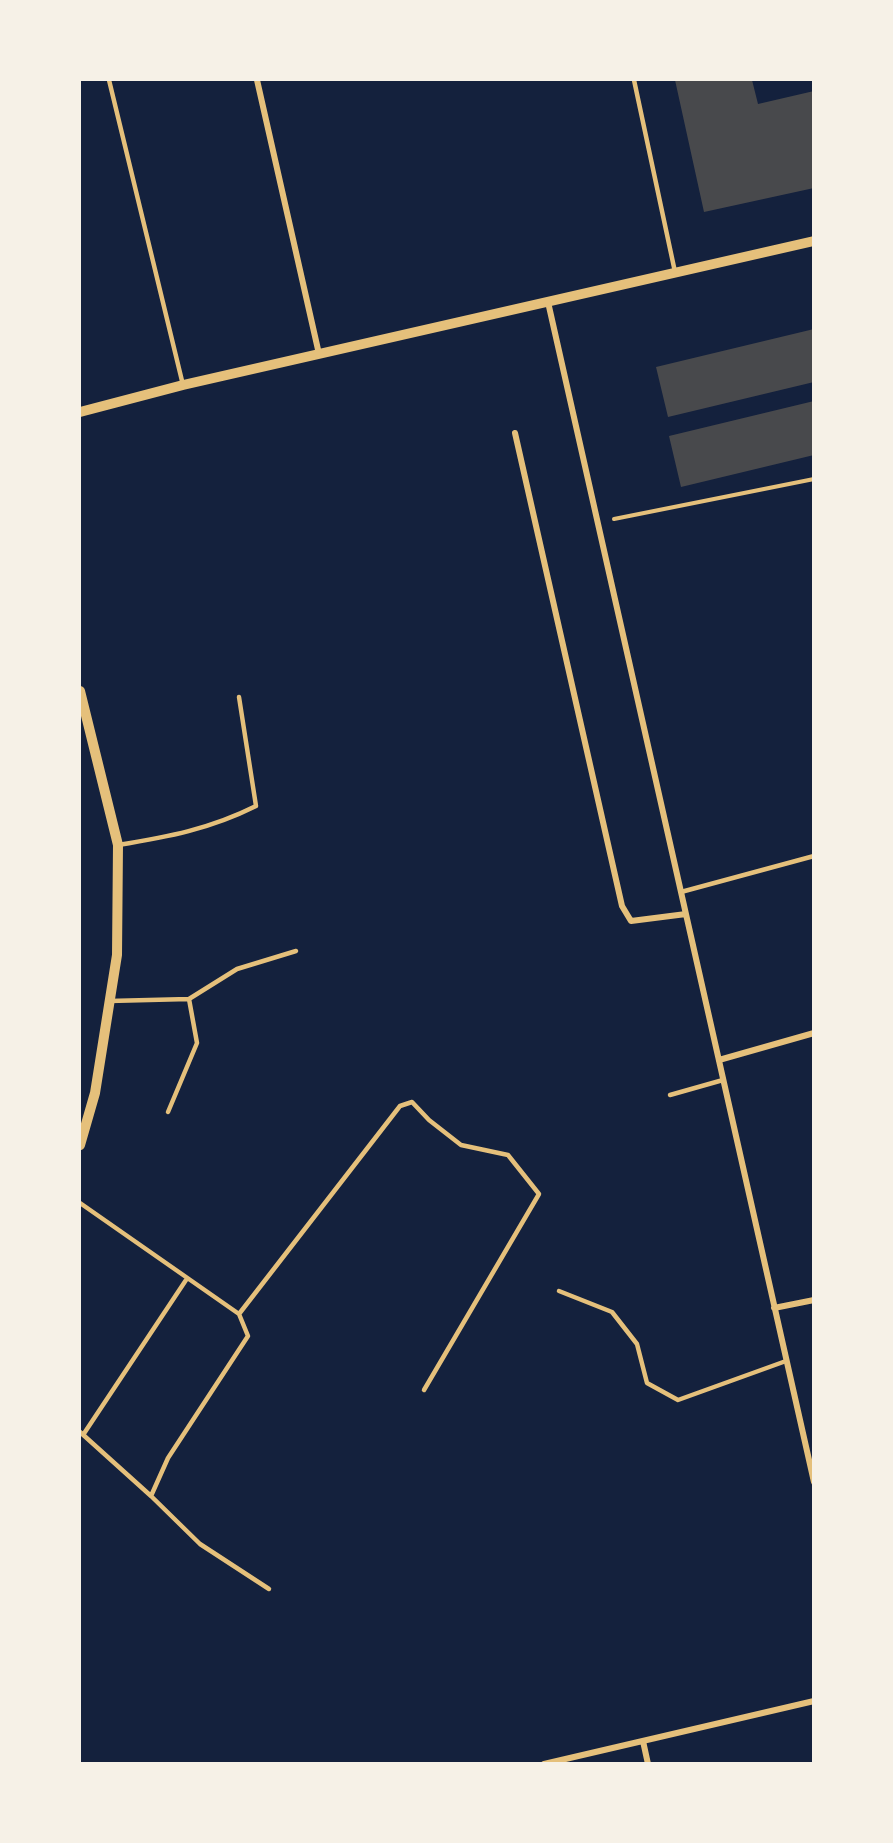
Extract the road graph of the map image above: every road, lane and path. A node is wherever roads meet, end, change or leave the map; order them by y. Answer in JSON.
{"nodes":[{"id":1,"x":109,"y":80,"type":"edge"},
{"id":2,"x":257,"y":80,"type":"edge"},
{"id":3,"x":634,"y":80,"type":"edge"},
{"id":4,"x":813,"y":241,"type":"edge"},
{"id":5,"x":675,"y":272,"type":"junction"},
{"id":6,"x":548,"y":302,"type":"junction"},
{"id":7,"x":319,"y":354,"type":"junction"},
{"id":8,"x":183,"y":385,"type":"junction"},
{"id":9,"x":80,"y":412,"type":"edge"},
{"id":10,"x":515,"y":433,"type":"dead end"},
{"id":11,"x":813,"y":479,"type":"edge"},
{"id":12,"x":598,"y":522,"type":"junction"},
{"id":13,"x":80,"y":697,"type":"edge"},
{"id":14,"x":239,"y":697,"type":"dead end"},
{"id":15,"x":118,"y":844,"type":"junction"},
{"id":16,"x":813,"y":856,"type":"edge"},
{"id":17,"x":681,"y":892,"type":"junction"},
{"id":18,"x":686,"y":914,"type":"junction"},
{"id":19,"x":296,"y":951,"type":"dead end"},
{"id":20,"x":189,"y":999,"type":"junction"},
{"id":21,"x":109,"y":1001,"type":"junction"},
{"id":22,"x":813,"y":1033,"type":"edge"},
{"id":23,"x":718,"y":1060,"type":"junction"},
{"id":24,"x":723,"y":1080,"type":"junction"},
{"id":25,"x":670,"y":1095,"type":"dead end"},
{"id":26,"x":168,"y":1112,"type":"dead end"},
{"id":27,"x":80,"y":1145,"type":"edge"},
{"id":28,"x":80,"y":1203,"type":"edge"},
{"id":29,"x":186,"y":1280,"type":"junction"},
{"id":30,"x":559,"y":1291,"type":"dead end"},
{"id":31,"x":813,"y":1299,"type":"edge"},
{"id":32,"x":774,"y":1308,"type":"junction"},
{"id":33,"x":239,"y":1314,"type":"junction"},
{"id":34,"x":786,"y":1361,"type":"junction"},
{"id":35,"x":424,"y":1389,"type":"dead end"},
{"id":36,"x":82,"y":1434,"type":"edge"},
{"id":37,"x":813,"y":1482,"type":"edge"},
{"id":38,"x":151,"y":1496,"type":"junction"},
{"id":39,"x":269,"y":1589,"type":"dead end"},
{"id":40,"x":813,"y":1701,"type":"edge"},
{"id":41,"x":643,"y":1741,"type":"junction"},
{"id":42,"x":544,"y":1764,"type":"edge"},
{"id":43,"x":648,"y":1764,"type":"edge"}],
"edges":[{"from":1,"to":8,"type":"lane"},
{"from":2,"to":7,"type":"street"},
{"from":3,"to":5,"type":"lane"},
{"from":4,"to":5,"type":"street"},
{"from":5,"to":6,"type":"street"},
{"from":6,"to":7,"type":"street"},
{"from":6,"to":12,"type":"street"},
{"from":7,"to":8,"type":"street"},
{"from":8,"to":9,"type":"street"},
{"from":10,"to":18,"type":"street"},
{"from":11,"to":12,"type":"path"},
{"from":12,"to":17,"type":"street"},
{"from":13,"to":15,"type":"street"},
{"from":14,"to":15,"type":"lane"},
{"from":15,"to":21,"type":"street"},
{"from":16,"to":17,"type":"lane"},
{"from":17,"to":18,"type":"street"},
{"from":18,"to":23,"type":"street"},
{"from":19,"to":20,"type":"lane"},
{"from":20,"to":21,"type":"lane"},
{"from":20,"to":26,"type":"lane"},
{"from":21,"to":27,"type":"street"},
{"from":22,"to":23,"type":"street"},
{"from":23,"to":24,"type":"street"},
{"from":24,"to":25,"type":"lane"},
{"from":24,"to":32,"type":"street"},
{"from":28,"to":29,"type":"lane"},
{"from":29,"to":33,"type":"lane"},
{"from":29,"to":36,"type":"lane"},
{"from":30,"to":34,"type":"lane"},
{"from":31,"to":32,"type":"street"},
{"from":32,"to":34,"type":"street"},
{"from":33,"to":35,"type":"lane"},
{"from":33,"to":38,"type":"lane"},
{"from":34,"to":37,"type":"street"},
{"from":36,"to":38,"type":"lane"},
{"from":38,"to":39,"type":"lane"},
{"from":40,"to":41,"type":"street"},
{"from":41,"to":42,"type":"street"},
{"from":41,"to":43,"type":"street"}]}
